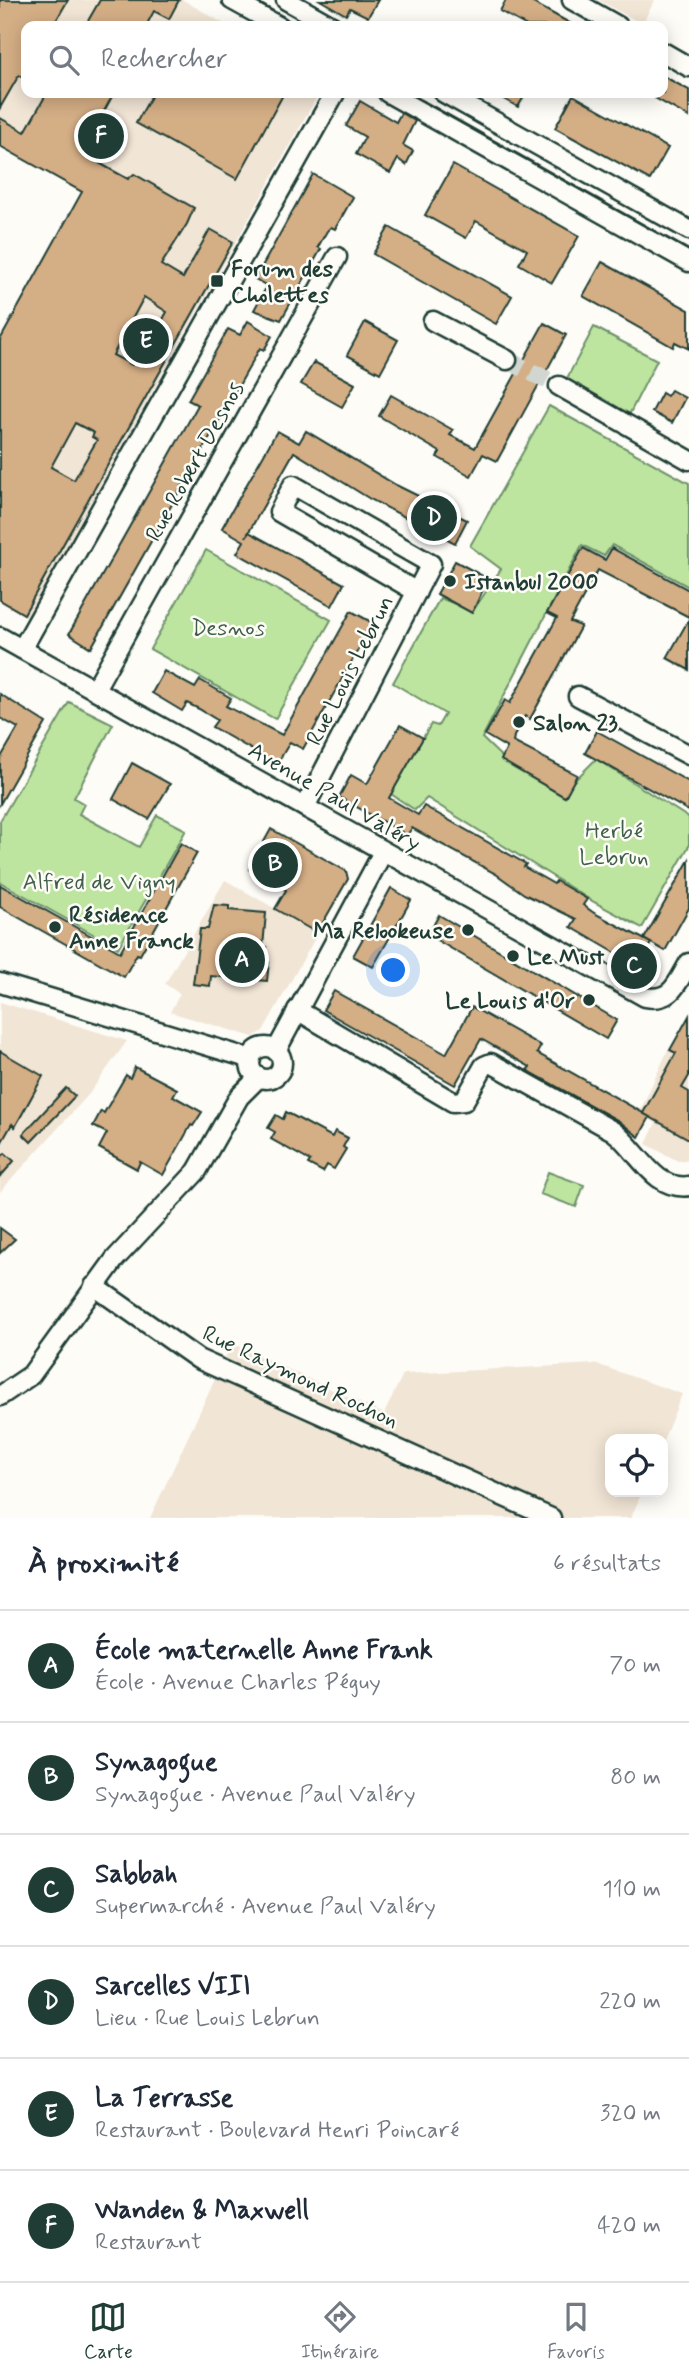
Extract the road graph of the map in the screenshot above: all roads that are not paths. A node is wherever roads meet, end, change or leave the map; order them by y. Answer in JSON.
{"nodes":[{"id":1,"x":232,"y":0,"type":"edge"},
{"id":2,"x":286,"y":0,"type":"edge"},
{"id":3,"x":572,"y":0,"type":"edge"},
{"id":4,"x":270,"y":21,"type":"edge"},
{"id":5,"x":323,"y":21,"type":"edge"},
{"id":6,"x":609,"y":21,"type":"edge"},
{"id":7,"x":668,"y":55,"type":"edge"},
{"id":8,"x":689,"y":67,"type":"edge"},
{"id":9,"x":332,"y":98,"type":"edge"},
{"id":10,"x":397,"y":98,"type":"edge"},
{"id":11,"x":453,"y":98,"type":"edge"},
{"id":12,"x":689,"y":230,"type":"edge"},
{"id":13,"x":337,"y":257,"type":"dead end"},
{"id":14,"x":689,"y":262,"type":"edge"},
{"id":15,"x":433,"y":321,"type":"dead end"},
{"id":16,"x":507,"y":360,"type":"tunnel mouth"},
{"id":17,"x":559,"y":386,"type":"tunnel mouth"},
{"id":18,"x":689,"y":460,"type":"edge"},
{"id":19,"x":416,"y":592,"type":"junction"},
{"id":20,"x":0,"y":637,"type":"edge"},
{"id":21,"x":22,"y":649,"type":"junction"},
{"id":22,"x":95,"y":689,"type":"junction"},
{"id":23,"x":578,"y":696,"type":"dead end"},
{"id":24,"x":689,"y":755,"type":"edge"},
{"id":25,"x":305,"y":807,"type":"junction"},
{"id":26,"x":383,"y":852,"type":"junction"},
{"id":27,"x":689,"y":963,"type":"edge"},
{"id":28,"x":0,"y":983,"type":"edge"},
{"id":29,"x":297,"y":1010,"type":"junction"},
{"id":30,"x":276,"y":1051,"type":"junction"},
{"id":31,"x":251,"y":1059,"type":"junction"},
{"id":32,"x":259,"y":1077,"type":"junction"},
{"id":33,"x":689,"y":1186,"type":"edge"},
{"id":34,"x":94,"y":1286,"type":"junction"},
{"id":35,"x":0,"y":1396,"type":"edge"},
{"id":36,"x":551,"y":1518,"type":"edge"}],
"edges":[{"from":1,"to":4,"type":"street"},
{"from":2,"to":5,"type":"street"},
{"from":3,"to":6,"type":"street"},
{"from":7,"to":8,"type":"street"},
{"from":9,"to":21,"type":"street"},
{"from":10,"to":14,"type":"street"},
{"from":11,"to":12,"type":"street"},
{"from":13,"to":22,"type":"street","name":"Rue Robert Desnos"},
{"from":15,"to":16,"type":"street"},
{"from":17,"to":18,"type":"street"},
{"from":19,"to":19,"type":"street","name":"Rue Louis Lebrun"},
{"from":19,"to":25,"type":"street","name":"Rue Louis Lebrun"},
{"from":20,"to":21,"type":"street","name":"Avenue Paul Valéry"},
{"from":21,"to":22,"type":"street","name":"Avenue Paul Valéry"},
{"from":22,"to":25,"type":"street","name":"Avenue Paul Valéry"},
{"from":23,"to":24,"type":"street"},
{"from":25,"to":26,"type":"street","name":"Avenue Paul Valéry"},
{"from":26,"to":27,"type":"street","name":"Avenue Paul Valéry"},
{"from":26,"to":29,"type":"street"},
{"from":28,"to":31,"type":"street"},
{"from":29,"to":30,"type":"street"},
{"from":29,"to":33,"type":"street"},
{"from":30,"to":31,"type":"street"},
{"from":30,"to":32,"type":"street"},
{"from":31,"to":32,"type":"street"},
{"from":32,"to":34,"type":"street"},
{"from":34,"to":35,"type":"street"},
{"from":34,"to":36,"type":"street","name":"Rue Raymond Rochon"}]}
